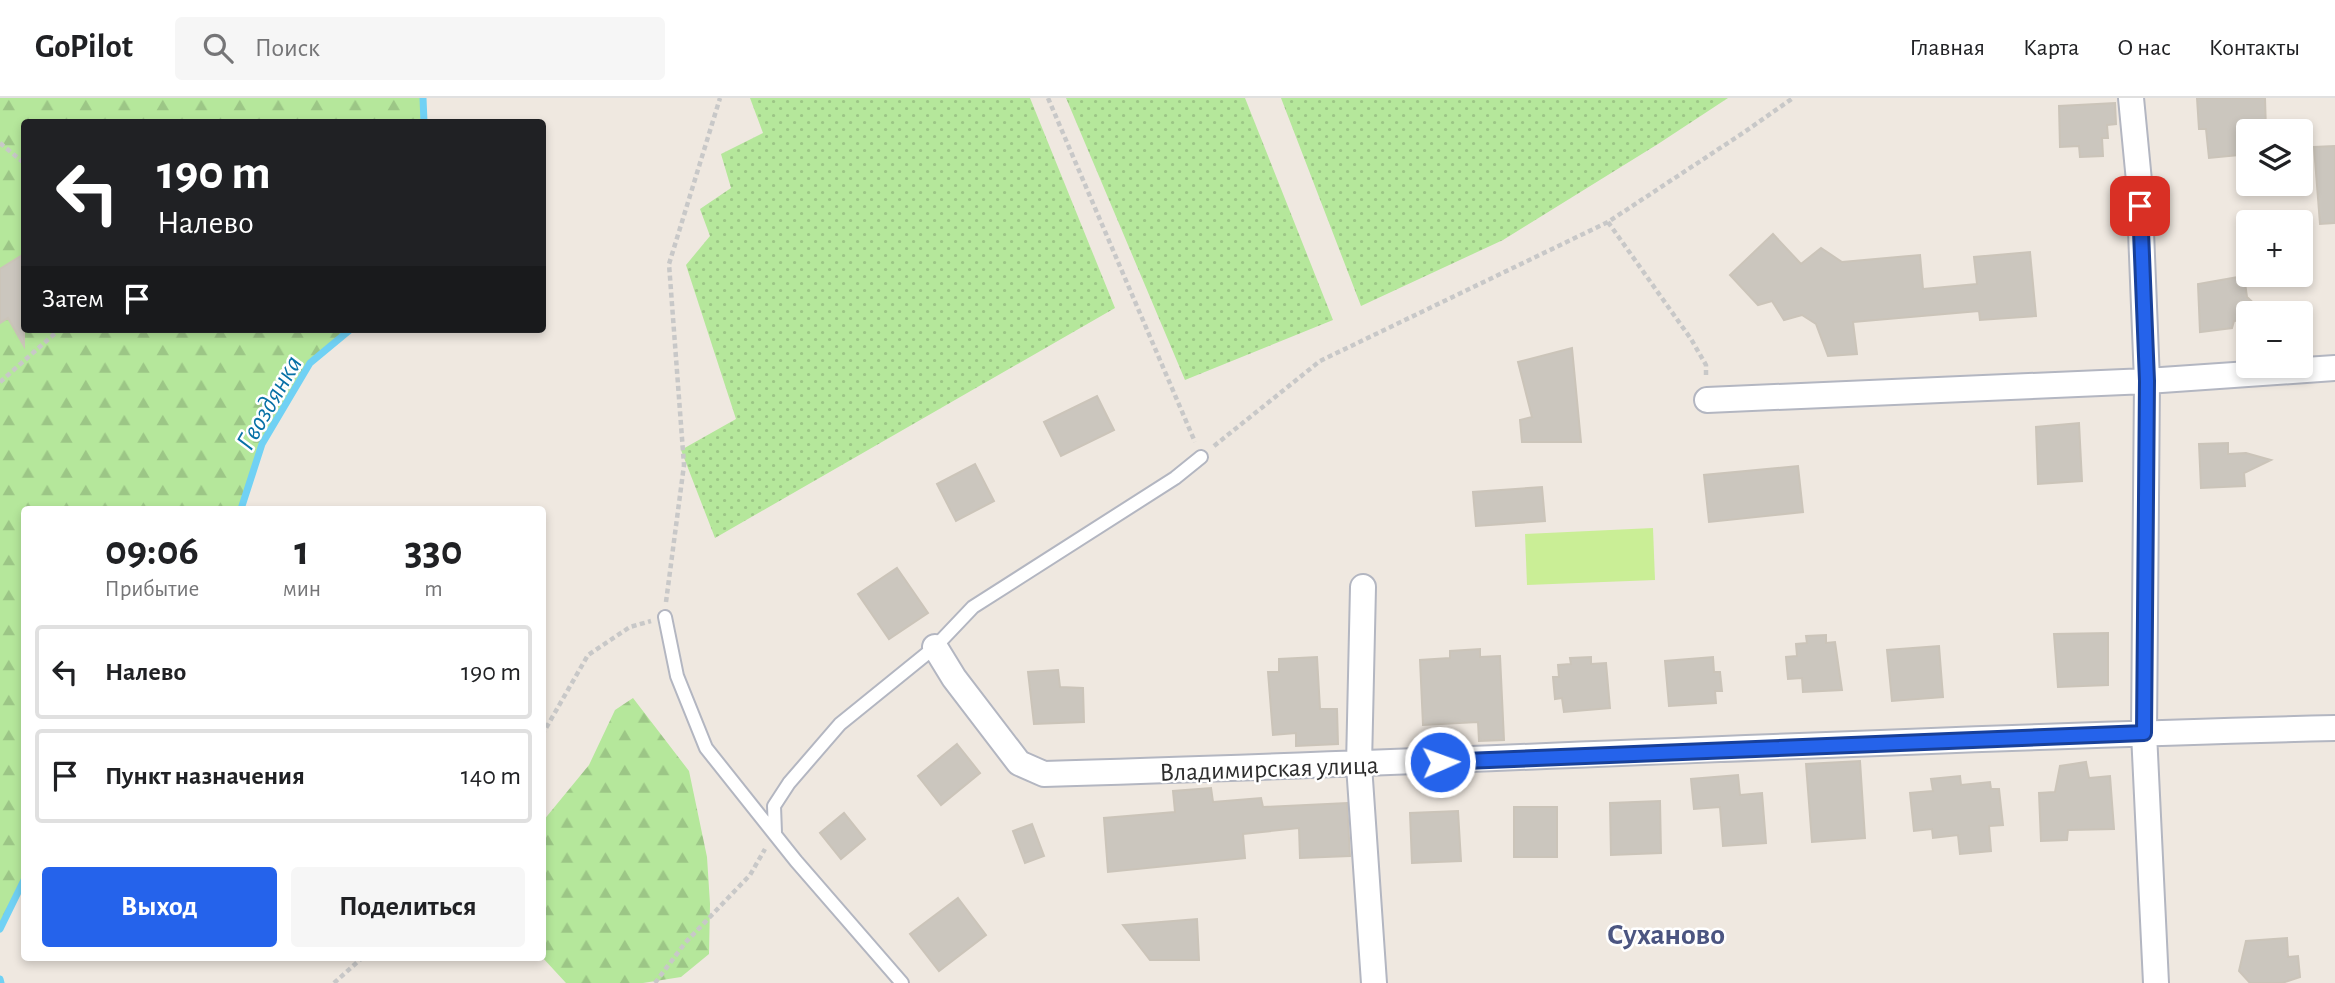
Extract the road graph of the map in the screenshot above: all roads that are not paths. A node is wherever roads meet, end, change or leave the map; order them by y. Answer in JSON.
{"nodes":[{"id":1,"x":2131,"y":98,"type":"edge"},
{"id":2,"x":2335,"y":369,"type":"edge"},
{"id":3,"x":2147,"y":381,"type":"junction"},
{"id":4,"x":1707,"y":400,"type":"road end"},
{"id":5,"x":1201,"y":457,"type":"road end"},
{"id":6,"x":1363,"y":587,"type":"dead end"},
{"id":7,"x":665,"y":617,"type":"road end"},
{"id":8,"x":935,"y":648,"type":"junction"},
{"id":9,"x":2335,"y":728,"type":"edge"},
{"id":10,"x":2144,"y":733,"type":"junction"},
{"id":11,"x":1359,"y":765,"type":"junction"},
{"id":12,"x":775,"y":833,"type":"junction"},
{"id":13,"x":902,"y":983,"type":"edge"},
{"id":14,"x":1374,"y":983,"type":"edge"},
{"id":15,"x":2156,"y":983,"type":"edge"}],
"edges":[{"from":1,"to":3,"type":"street"},
{"from":2,"to":3,"type":"street"},
{"from":3,"to":4,"type":"street"},
{"from":3,"to":10,"type":"street"},
{"from":5,"to":8,"type":"lane"},
{"from":6,"to":11,"type":"street"},
{"from":7,"to":12,"type":"lane"},
{"from":8,"to":11,"type":"street","name":"Владимирская улица"},
{"from":8,"to":12,"type":"lane"},
{"from":9,"to":10,"type":"street","name":"Владимирская улица"},
{"from":10,"to":11,"type":"street","name":"Владимирская улица"},
{"from":10,"to":15,"type":"street"},
{"from":11,"to":14,"type":"street"},
{"from":12,"to":13,"type":"lane"}]}
